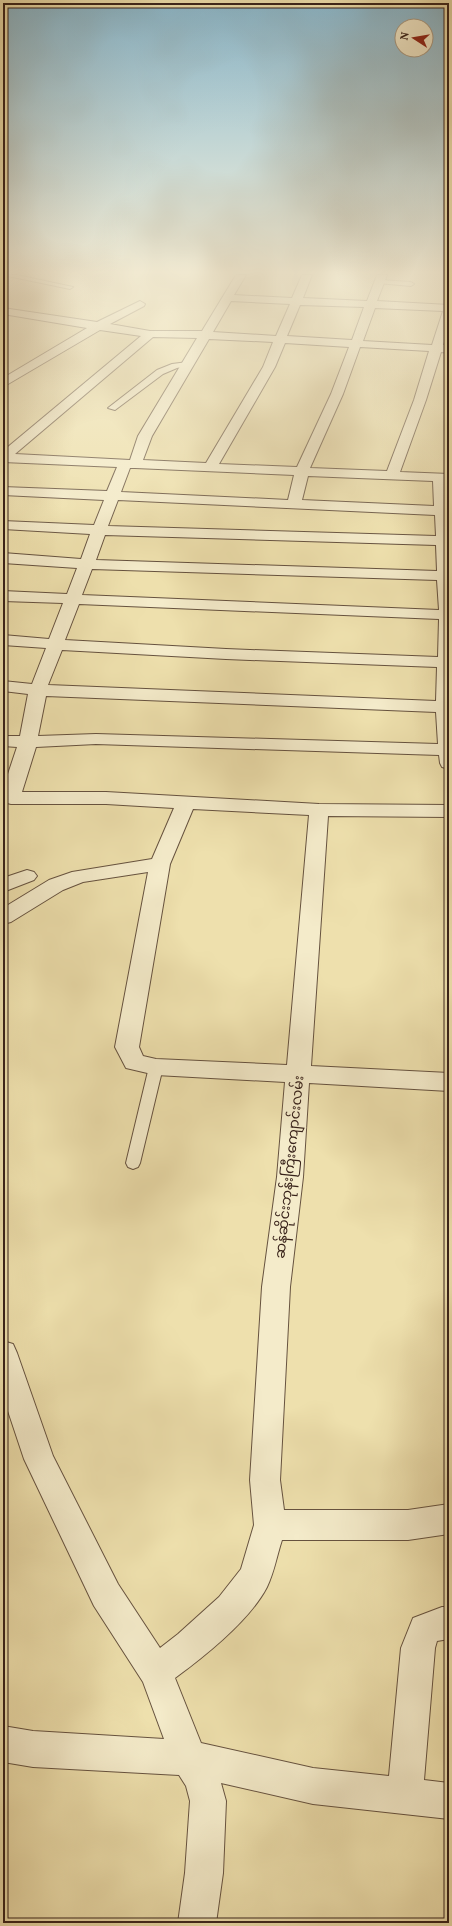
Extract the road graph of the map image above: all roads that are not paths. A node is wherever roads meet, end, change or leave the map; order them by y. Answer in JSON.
{"nodes":[{"id":1,"x":33,"y":365,"type":"edge"},
{"id":2,"x":113,"y":365,"type":"edge"},
{"id":3,"x":182,"y":365,"type":"edge"},
{"id":4,"x":187,"y":365,"type":"edge"},
{"id":5,"x":270,"y":365,"type":"edge"},
{"id":6,"x":348,"y":365,"type":"edge"},
{"id":7,"x":436,"y":365,"type":"edge"},
{"id":8,"x":3,"y":370,"type":"edge"},
{"id":9,"x":20,"y":373,"type":"junction"},
{"id":10,"x":3,"y":383,"type":"edge"},
{"id":11,"x":112,"y":408,"type":"dead end"},
{"id":12,"x":3,"y":458,"type":"edge"},
{"id":13,"x":130,"y":464,"type":"junction"},
{"id":14,"x":210,"y":467,"type":"junction"},
{"id":15,"x":302,"y":470,"type":"junction"},
{"id":16,"x":392,"y":475,"type":"junction"},
{"id":17,"x":444,"y":478,"type":"edge"},
{"id":18,"x":3,"y":491,"type":"edge"},
{"id":19,"x":113,"y":497,"type":"junction"},
{"id":20,"x":294,"y":504,"type":"junction"},
{"id":21,"x":442,"y":511,"type":"junction"},
{"id":22,"x":3,"y":525,"type":"edge"},
{"id":23,"x":100,"y":530,"type":"junction"},
{"id":24,"x":443,"y":541,"type":"junction"},
{"id":25,"x":3,"y":558,"type":"edge"},
{"id":26,"x":86,"y":564,"type":"junction"},
{"id":27,"x":445,"y":576,"type":"junction"},
{"id":28,"x":3,"y":596,"type":"edge"},
{"id":29,"x":73,"y":600,"type":"junction"},
{"id":30,"x":448,"y":615,"type":"edge"},
{"id":31,"x":3,"y":640,"type":"edge"},
{"id":32,"x":56,"y":644,"type":"junction"},
{"id":33,"x":448,"y":662,"type":"edge"},
{"id":34,"x":3,"y":686,"type":"edge"},
{"id":35,"x":38,"y":690,"type":"junction"},
{"id":36,"x":447,"y":707,"type":"edge"},
{"id":37,"x":3,"y":740,"type":"edge"},
{"id":38,"x":28,"y":742,"type":"junction"},
{"id":39,"x":449,"y":755,"type":"edge"},
{"id":40,"x":7,"y":797,"type":"edge"},
{"id":41,"x":186,"y":803,"type":"junction"},
{"id":42,"x":319,"y":810,"type":"junction"},
{"id":43,"x":449,"y":812,"type":"edge"},
{"id":44,"x":160,"y":864,"type":"junction"},
{"id":45,"x":27,"y":876,"type":"dead end"},
{"id":46,"x":3,"y":886,"type":"edge"},
{"id":47,"x":3,"y":917,"type":"edge"},
{"id":48,"x":156,"y":1067,"type":"junction"},
{"id":49,"x":299,"y":1073,"type":"junction"},
{"id":50,"x":449,"y":1082,"type":"edge"},
{"id":51,"x":133,"y":1163,"type":"dead end"},
{"id":52,"x":3,"y":1353,"type":"edge"},
{"id":53,"x":449,"y":1520,"type":"edge"},
{"id":54,"x":270,"y":1525,"type":"junction"},
{"id":55,"x":449,"y":1623,"type":"edge"},
{"id":56,"x":156,"y":1672,"type":"junction"},
{"id":57,"x":3,"y":1744,"type":"edge"},
{"id":58,"x":189,"y":1758,"type":"junction"},
{"id":59,"x":405,"y":1796,"type":"junction"},
{"id":60,"x":449,"y":1801,"type":"edge"},
{"id":61,"x":197,"y":1923,"type":"edge"}],
"edges":[{"from":1,"to":9,"type":"street"},
{"from":2,"to":12,"type":"street"},
{"from":3,"to":11,"type":"lane"},
{"from":4,"to":13,"type":"street"},
{"from":5,"to":14,"type":"street"},
{"from":6,"to":15,"type":"street"},
{"from":7,"to":16,"type":"street"},
{"from":8,"to":9,"type":"street"},
{"from":9,"to":10,"type":"street"},
{"from":12,"to":13,"type":"street"},
{"from":13,"to":14,"type":"street"},
{"from":13,"to":19,"type":"street"},
{"from":14,"to":15,"type":"street"},
{"from":15,"to":16,"type":"street"},
{"from":15,"to":20,"type":"street"},
{"from":16,"to":17,"type":"street"},
{"from":17,"to":21,"type":"street"},
{"from":18,"to":19,"type":"street"},
{"from":19,"to":20,"type":"street"},
{"from":19,"to":23,"type":"street"},
{"from":20,"to":21,"type":"street"},
{"from":21,"to":24,"type":"street"},
{"from":22,"to":23,"type":"street"},
{"from":23,"to":24,"type":"street"},
{"from":23,"to":26,"type":"street"},
{"from":24,"to":27,"type":"street"},
{"from":25,"to":26,"type":"street"},
{"from":26,"to":27,"type":"street"},
{"from":26,"to":29,"type":"street"},
{"from":27,"to":30,"type":"street"},
{"from":28,"to":29,"type":"street"},
{"from":29,"to":30,"type":"street"},
{"from":29,"to":32,"type":"street"},
{"from":30,"to":33,"type":"street"},
{"from":31,"to":32,"type":"street"},
{"from":32,"to":33,"type":"street"},
{"from":32,"to":35,"type":"street"},
{"from":33,"to":36,"type":"street"},
{"from":34,"to":35,"type":"street"},
{"from":35,"to":36,"type":"street"},
{"from":35,"to":38,"type":"street"},
{"from":36,"to":39,"type":"street"},
{"from":37,"to":38,"type":"street"},
{"from":38,"to":39,"type":"street"},
{"from":38,"to":40,"type":"street"},
{"from":40,"to":41,"type":"street"},
{"from":41,"to":42,"type":"street"},
{"from":41,"to":44,"type":"street"},
{"from":42,"to":43,"type":"street"},
{"from":42,"to":49,"type":"street","name":"ဆန်ဆိုင်းဘုန်းကြီးကျောင်းလမ်း"},
{"from":44,"to":47,"type":"street"},
{"from":44,"to":48,"type":"street"},
{"from":45,"to":46,"type":"street"},
{"from":48,"to":49,"type":"street"},
{"from":48,"to":51,"type":"lane"},
{"from":49,"to":50,"type":"street"},
{"from":49,"to":54,"type":"street","name":"ဆန်ဆိုင်းဘုန်းကြီးကျောင်းလမ်း"},
{"from":52,"to":56,"type":"street"},
{"from":53,"to":54,"type":"street"},
{"from":54,"to":56,"type":"street"},
{"from":55,"to":59,"type":"street"},
{"from":56,"to":58,"type":"street"},
{"from":57,"to":58,"type":"street"},
{"from":58,"to":59,"type":"street"},
{"from":58,"to":61,"type":"street"},
{"from":59,"to":60,"type":"street"}]}
